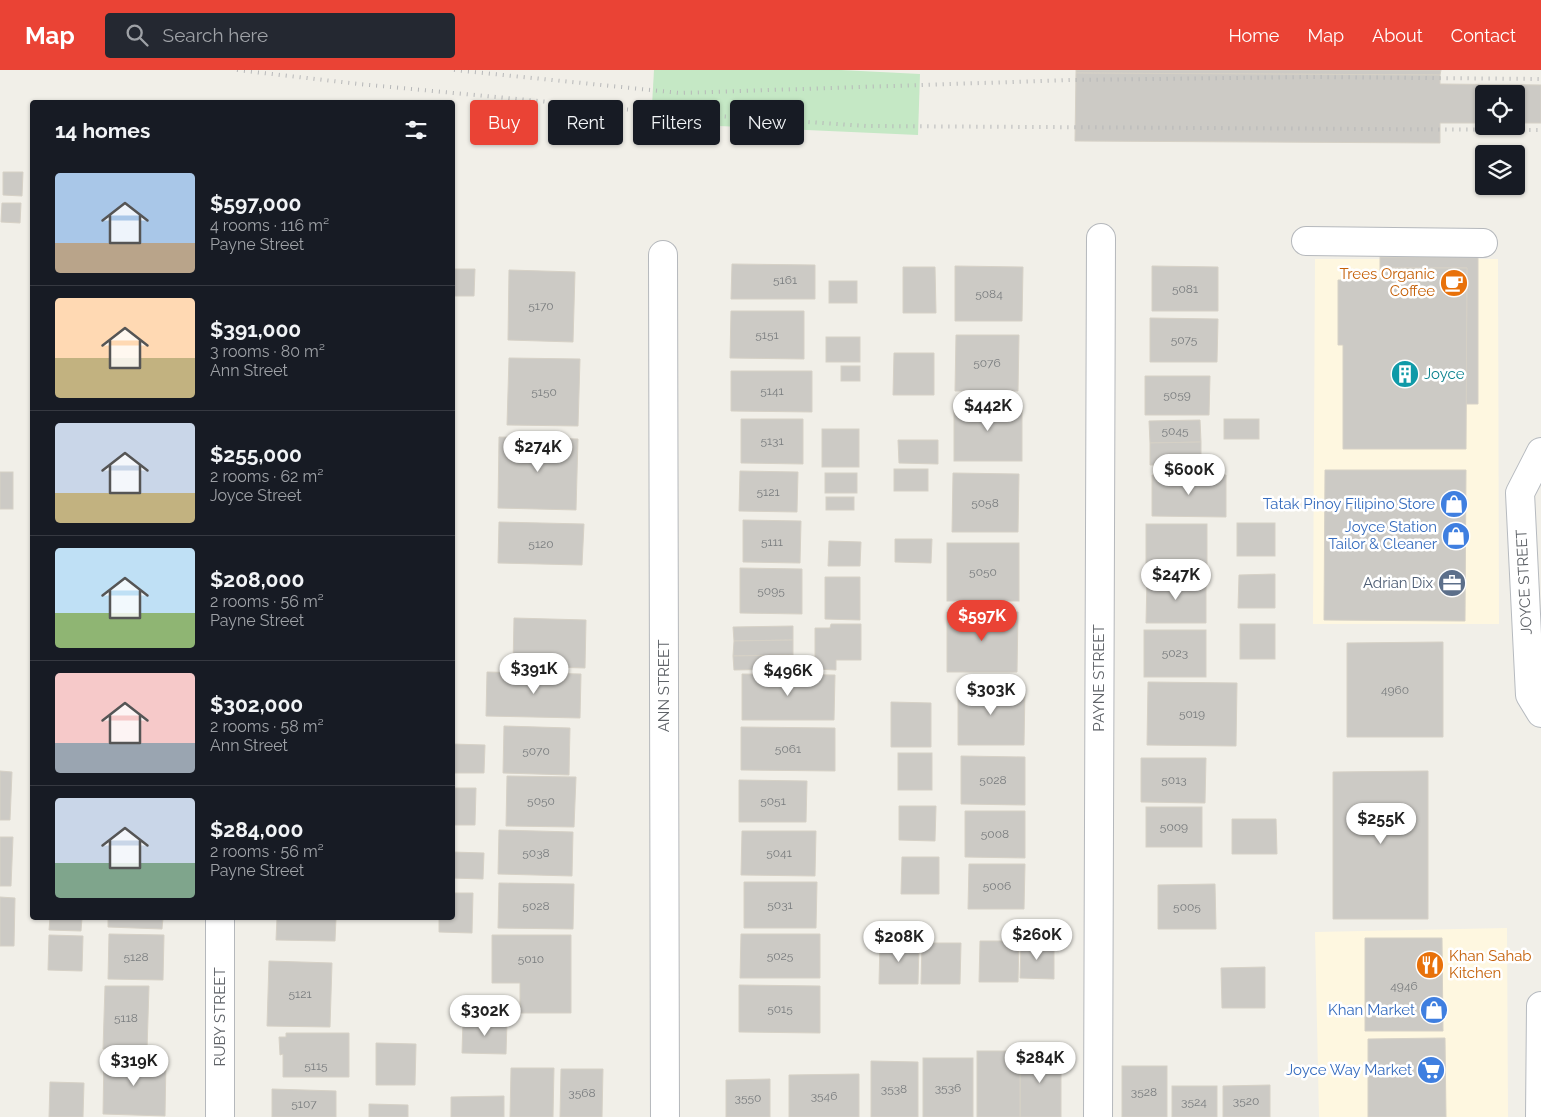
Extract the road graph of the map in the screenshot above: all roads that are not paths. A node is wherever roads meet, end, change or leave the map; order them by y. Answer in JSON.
{"nodes":[{"id":1,"x":1101,"y":238,"type":"dead end"},
{"id":2,"x":1306,"y":241,"type":"dead end"},
{"id":3,"x":1483,"y":243,"type":"dead end"},
{"id":4,"x":663,"y":255,"type":"dead end"},
{"id":5,"x":1541,"y":452,"type":"edge"},
{"id":6,"x":1541,"y":713,"type":"edge"},
{"id":7,"x":220,"y":920,"type":"edge"},
{"id":8,"x":1541,"y":1006,"type":"edge"},
{"id":9,"x":220,"y":1117,"type":"edge"},
{"id":10,"x":665,"y":1117,"type":"edge"},
{"id":11,"x":1098,"y":1117,"type":"edge"},
{"id":12,"x":1540,"y":1117,"type":"edge"}],
"edges":[{"from":1,"to":11,"type":"street","name":"PAYNE STREET"},
{"from":2,"to":3,"type":"street"},
{"from":4,"to":10,"type":"street","name":"ANN STREET"},
{"from":5,"to":6,"type":"street","name":"JOYCE STREET"},
{"from":7,"to":9,"type":"street","name":"RUBY STREET"},
{"from":8,"to":12,"type":"street"}]}
